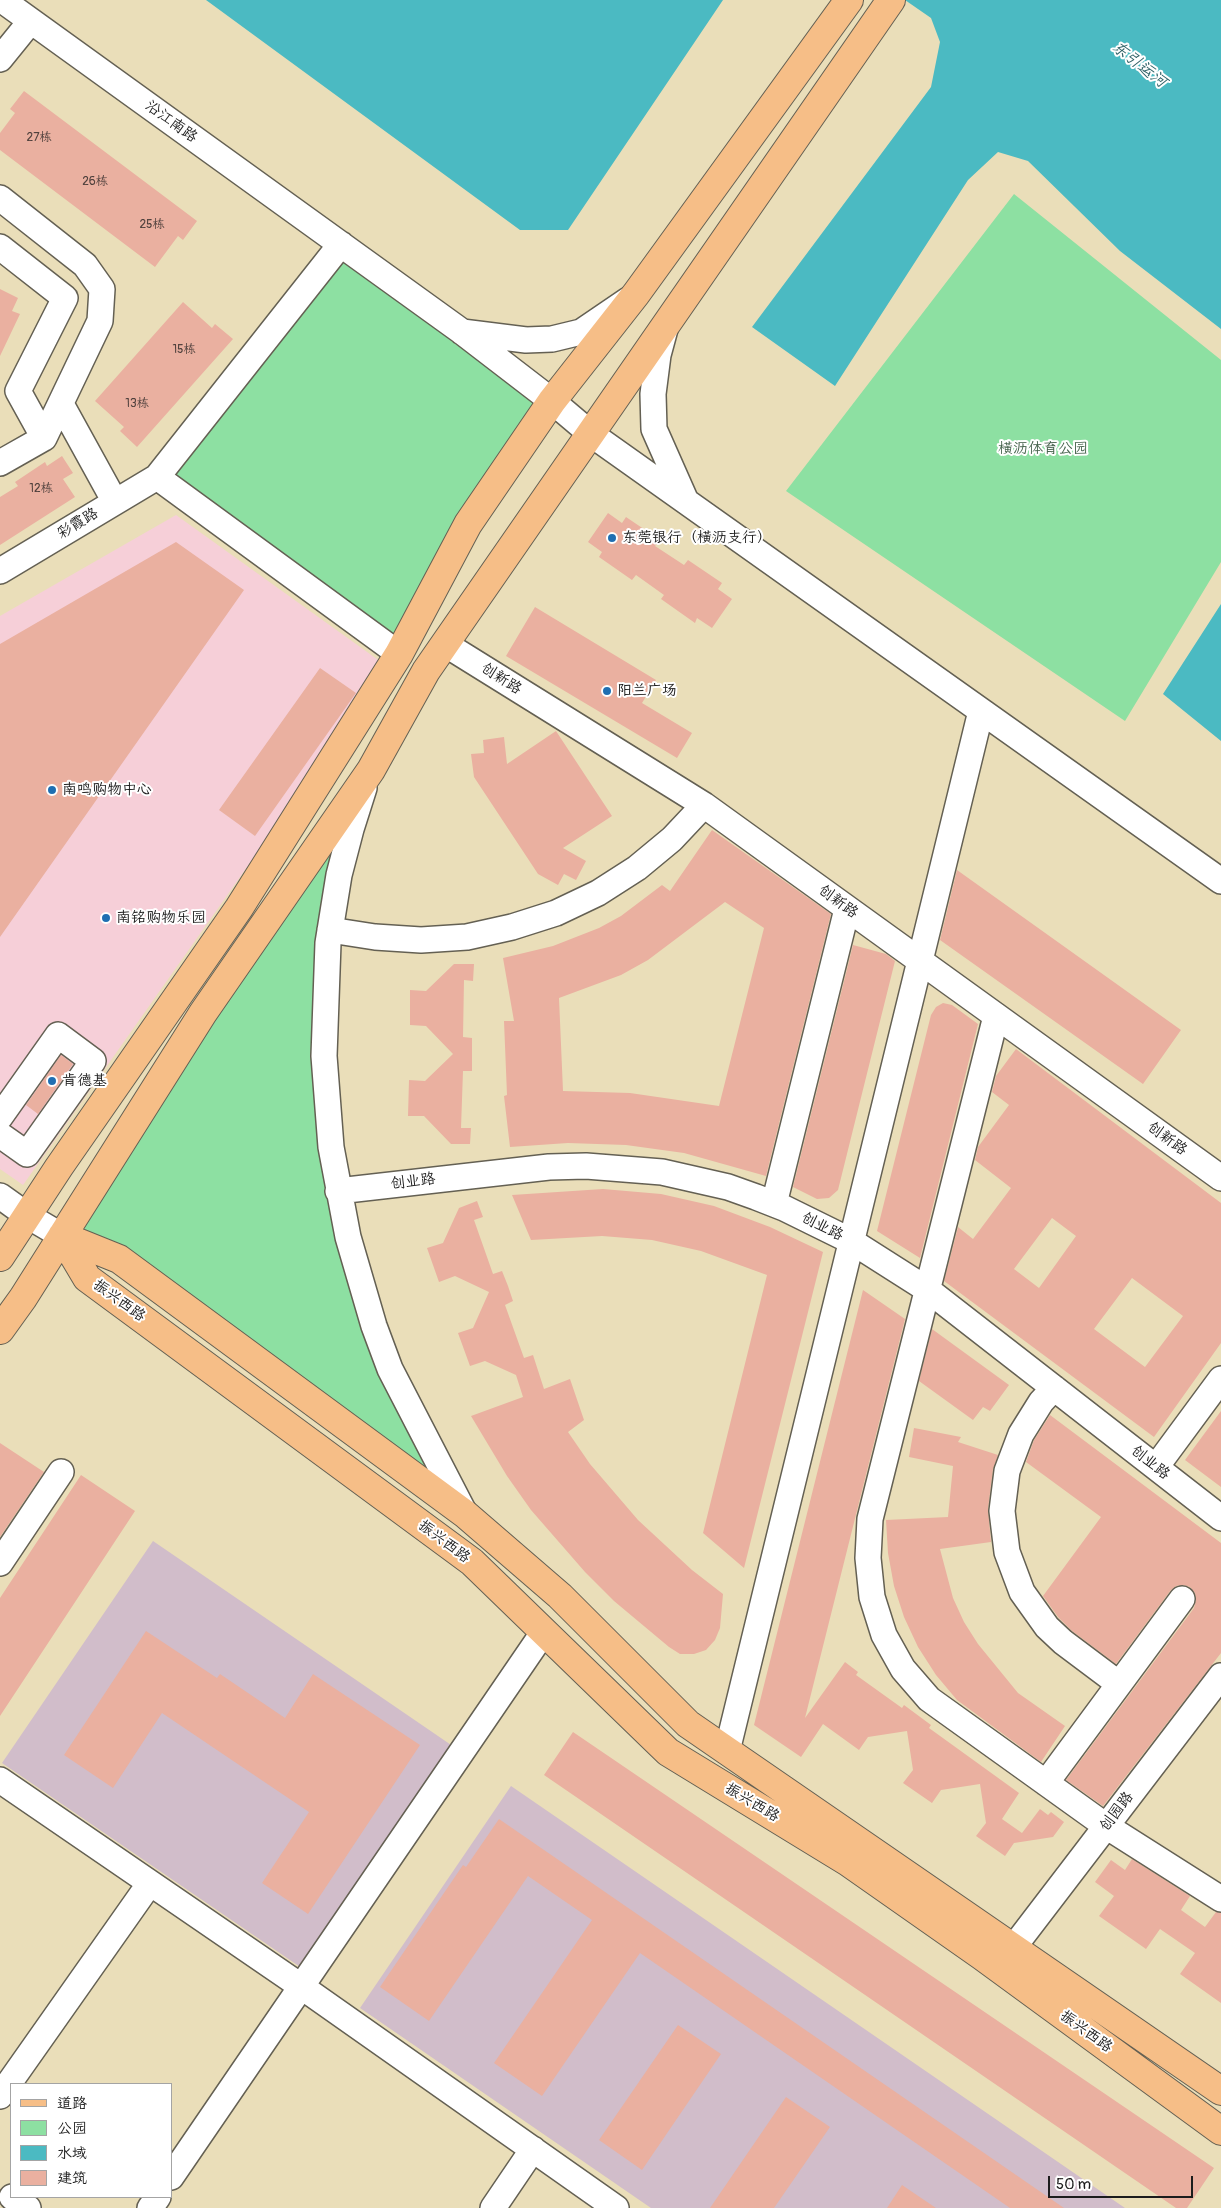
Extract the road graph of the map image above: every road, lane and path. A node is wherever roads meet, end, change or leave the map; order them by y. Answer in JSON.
{"nodes":[{"id":1,"x":2,"y":0,"type":"edge"},
{"id":2,"x":849,"y":0,"type":"edge"},
{"id":3,"x":887,"y":6,"type":"edge"},
{"id":4,"x":30,"y":22,"type":"junction"},
{"id":5,"x":0,"y":58,"type":"edge"},
{"id":6,"x":0,"y":198,"type":"edge"},
{"id":7,"x":341,"y":244,"type":"junction"},
{"id":8,"x":0,"y":247,"type":"edge"},
{"id":9,"x":636,"y":294,"type":"junction"},
{"id":10,"x":667,"y":322,"type":"junction"},
{"id":11,"x":461,"y":331,"type":"junction"},
{"id":12,"x":552,"y":401,"type":"junction"},
{"id":13,"x":61,"y":404,"type":"junction"},
{"id":14,"x":591,"y":434,"type":"junction"},
{"id":15,"x":44,"y":438,"type":"junction"},
{"id":16,"x":0,"y":462,"type":"edge"},
{"id":17,"x":157,"y":477,"type":"junction"},
{"id":18,"x":686,"y":501,"type":"junction"},
{"id":19,"x":115,"y":502,"type":"junction"},
{"id":20,"x":0,"y":571,"type":"edge"},
{"id":21,"x":445,"y":644,"type":"junction"},
{"id":22,"x":399,"y":654,"type":"junction"},
{"id":23,"x":981,"y":711,"type":"junction"},
{"id":24,"x":371,"y":770,"type":"junction"},
{"id":25,"x":704,"y":805,"type":"junction"},
{"id":26,"x":1221,"y":881,"type":"edge"},
{"id":27,"x":847,"y":909,"type":"junction"},
{"id":28,"x":330,"y":930,"type":"junction"},
{"id":29,"x":921,"y":962,"type":"junction"},
{"id":30,"x":996,"y":1016,"type":"junction"},
{"id":31,"x":0,"y":1117,"type":"edge"},
{"id":32,"x":0,"y":1135,"type":"edge"},
{"id":33,"x":1221,"y":1178,"type":"edge"},
{"id":34,"x":338,"y":1191,"type":"junction"},
{"id":35,"x":0,"y":1196,"type":"edge"},
{"id":36,"x":774,"y":1204,"type":"junction"},
{"id":37,"x":28,"y":1216,"type":"junction"},
{"id":38,"x":62,"y":1236,"type":"junction"},
{"id":39,"x":852,"y":1241,"type":"junction"},
{"id":40,"x":0,"y":1257,"type":"edge"},
{"id":41,"x":928,"y":1290,"type":"junction"},
{"id":42,"x":0,"y":1330,"type":"edge"},
{"id":43,"x":1221,"y":1379,"type":"edge"},
{"id":44,"x":1054,"y":1388,"type":"junction"},
{"id":45,"x":1156,"y":1467,"type":"junction"},
{"id":46,"x":61,"y":1472,"type":"dead end"},
{"id":47,"x":465,"y":1514,"type":"junction"},
{"id":48,"x":1221,"y":1518,"type":"edge"},
{"id":49,"x":0,"y":1563,"type":"edge"},
{"id":50,"x":1182,"y":1599,"type":"dead end"},
{"id":51,"x":543,"y":1633,"type":"junction"},
{"id":52,"x":1221,"y":1676,"type":"edge"},
{"id":53,"x":1119,"y":1684,"type":"junction"},
{"id":54,"x":727,"y":1751,"type":"junction"},
{"id":55,"x":0,"y":1780,"type":"edge"},
{"id":56,"x":1046,"y":1783,"type":"junction"},
{"id":57,"x":1106,"y":1826,"type":"junction"},
{"id":58,"x":150,"y":1884,"type":"junction"},
{"id":59,"x":1221,"y":1899,"type":"edge"},
{"id":60,"x":1013,"y":1948,"type":"junction"},
{"id":61,"x":302,"y":1987,"type":"junction"},
{"id":62,"x":1221,"y":2090,"type":"edge"},
{"id":63,"x":0,"y":2096,"type":"edge"},
{"id":64,"x":1221,"y":2131,"type":"edge"},
{"id":65,"x":533,"y":2150,"type":"junction"},
{"id":66,"x":172,"y":2176,"type":"edge"},
{"id":67,"x":15,"y":2198,"type":"edge"},
{"id":68,"x":28,"y":2208,"type":"edge"},
{"id":69,"x":493,"y":2208,"type":"edge"},
{"id":70,"x":616,"y":2208,"type":"edge"}],
"edges":[{"from":1,"to":4,"type":"street","name":"沿江南路"},
{"from":2,"to":9,"type":"main road"},
{"from":3,"to":10,"type":"main road"},
{"from":4,"to":5,"type":"street"},
{"from":4,"to":7,"type":"street","name":"沿江南路"},
{"from":6,"to":13,"type":"street"},
{"from":7,"to":11,"type":"street","name":"沿江南路"},
{"from":7,"to":17,"type":"street"},
{"from":8,"to":15,"type":"street"},
{"from":9,"to":11,"type":"street"},
{"from":9,"to":12,"type":"main road"},
{"from":10,"to":14,"type":"main road"},
{"from":10,"to":18,"type":"street"},
{"from":11,"to":12,"type":"street","name":"沿江南路"},
{"from":12,"to":14,"type":"street","name":"沿江南路"},
{"from":12,"to":22,"type":"main road"},
{"from":13,"to":15,"type":"street"},
{"from":13,"to":19,"type":"street"},
{"from":14,"to":18,"type":"street","name":"沿江南路"},
{"from":14,"to":21,"type":"main road"},
{"from":15,"to":16,"type":"street"},
{"from":17,"to":19,"type":"street","name":"彩霞路"},
{"from":17,"to":22,"type":"street"},
{"from":18,"to":23,"type":"street","name":"沿江南路"},
{"from":19,"to":20,"type":"street","name":"彩霞路"},
{"from":21,"to":24,"type":"main road"},
{"from":21,"to":25,"type":"street","name":"创新路"},
{"from":22,"to":37,"type":"main road"},
{"from":23,"to":26,"type":"street","name":"沿江南路"},
{"from":23,"to":29,"type":"street"},
{"from":24,"to":28,"type":"street"},
{"from":24,"to":38,"type":"main road"},
{"from":25,"to":27,"type":"street","name":"创新路"},
{"from":25,"to":28,"type":"street"},
{"from":27,"to":29,"type":"street","name":"创新路"},
{"from":27,"to":36,"type":"street"},
{"from":28,"to":34,"type":"street"},
{"from":29,"to":30,"type":"street","name":"创新路"},
{"from":29,"to":39,"type":"street"},
{"from":30,"to":33,"type":"street","name":"创新路"},
{"from":30,"to":41,"type":"street"},
{"from":31,"to":32,"type":"street"},
{"from":34,"to":36,"type":"street","name":"创业路"},
{"from":34,"to":47,"type":"street"},
{"from":35,"to":37,"type":"street"},
{"from":36,"to":39,"type":"street","name":"创业路"},
{"from":37,"to":38,"type":"street"},
{"from":37,"to":40,"type":"main road"},
{"from":38,"to":42,"type":"main road"},
{"from":38,"to":47,"type":"main road","name":"振兴西路"},
{"from":38,"to":51,"type":"main road","name":"振兴西路"},
{"from":39,"to":41,"type":"street","name":"创业路"},
{"from":39,"to":54,"type":"street"},
{"from":41,"to":44,"type":"street","name":"创业路"},
{"from":41,"to":56,"type":"street"},
{"from":43,"to":45,"type":"street"},
{"from":44,"to":45,"type":"street","name":"创业路"},
{"from":44,"to":53,"type":"street"},
{"from":45,"to":48,"type":"street","name":"创业路"},
{"from":46,"to":49,"type":"street"},
{"from":47,"to":54,"type":"main road","name":"振兴西路"},
{"from":50,"to":53,"type":"street"},
{"from":51,"to":61,"type":"street"},
{"from":51,"to":64,"type":"main road","name":"振兴西路"},
{"from":52,"to":57,"type":"street","name":"创园路"},
{"from":53,"to":56,"type":"street"},
{"from":54,"to":60,"type":"main road","name":"振兴西路"},
{"from":55,"to":58,"type":"street"},
{"from":56,"to":57,"type":"street"},
{"from":57,"to":59,"type":"street"},
{"from":57,"to":60,"type":"street","name":"创园路"},
{"from":58,"to":61,"type":"street"},
{"from":58,"to":63,"type":"street"},
{"from":60,"to":62,"type":"main road","name":"振兴西路"},
{"from":61,"to":65,"type":"street"},
{"from":61,"to":66,"type":"street"},
{"from":65,"to":69,"type":"street"},
{"from":65,"to":70,"type":"street"},
{"from":67,"to":68,"type":"street"}]}
